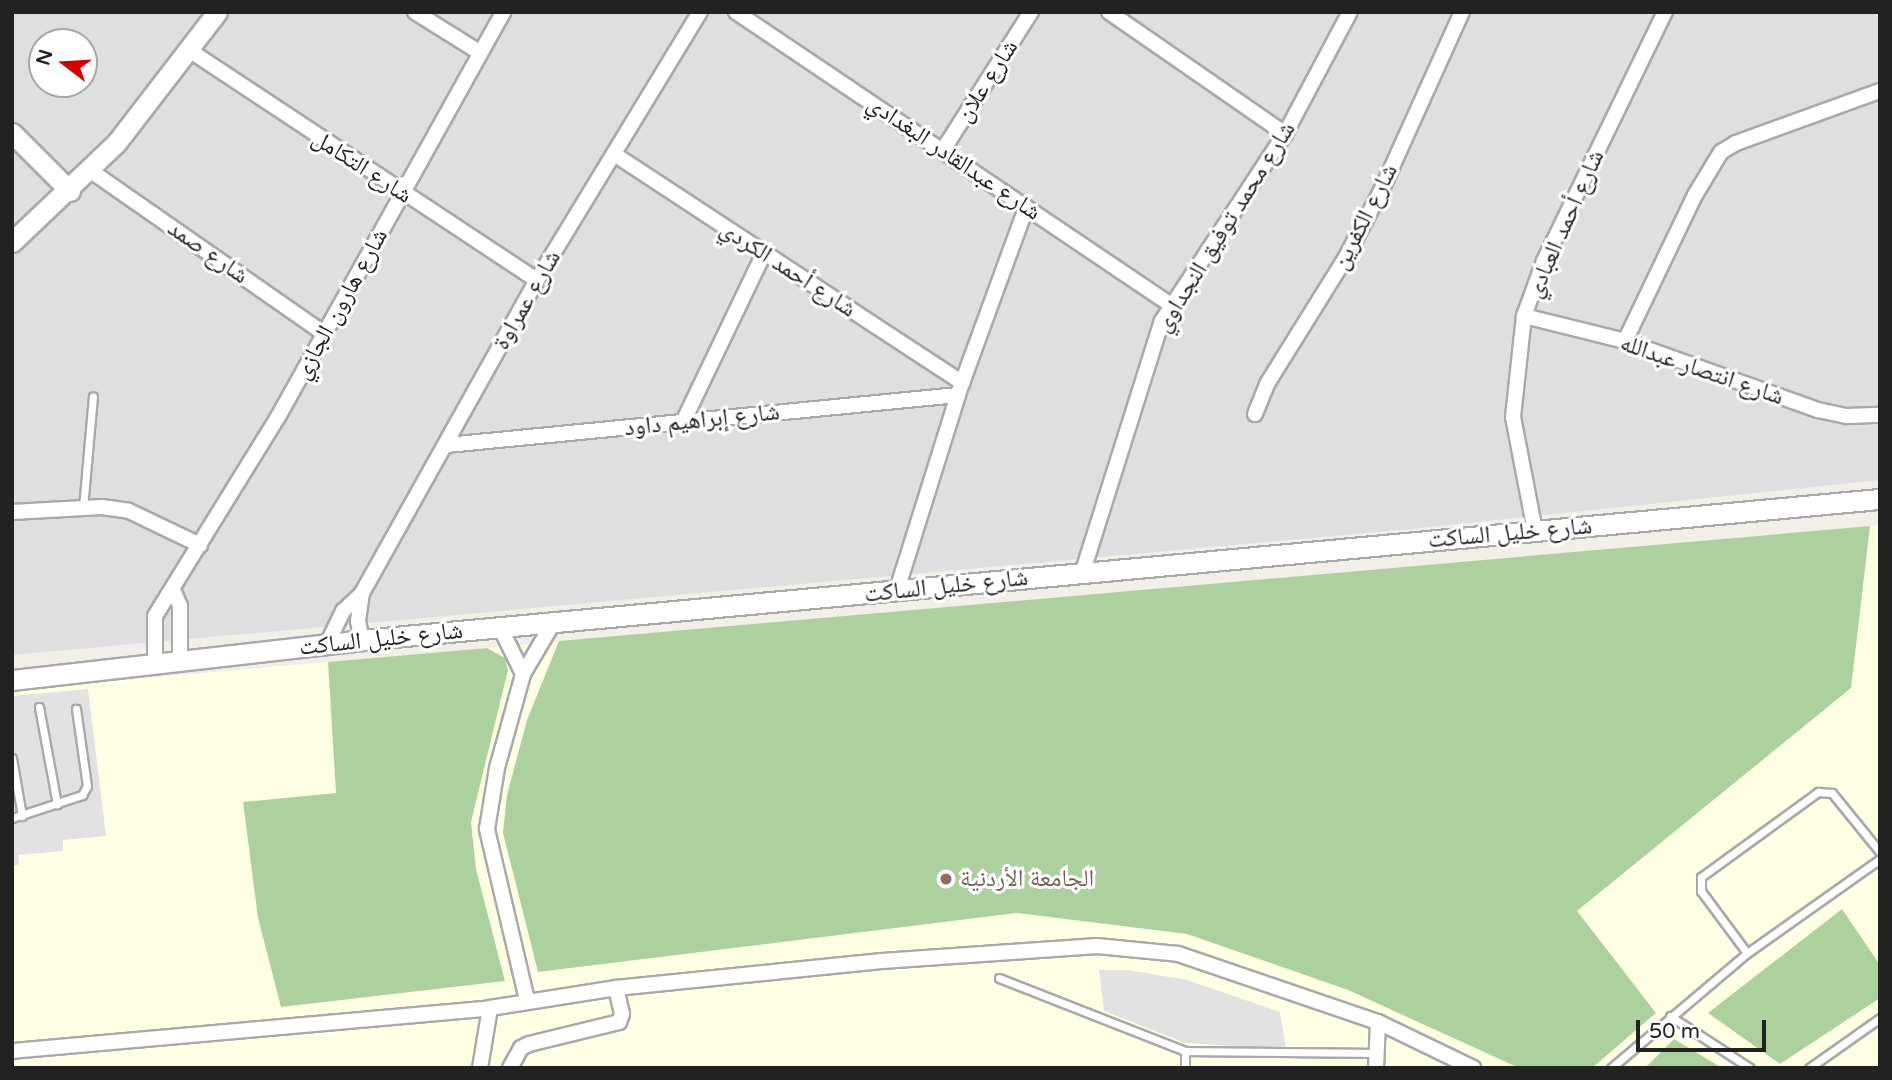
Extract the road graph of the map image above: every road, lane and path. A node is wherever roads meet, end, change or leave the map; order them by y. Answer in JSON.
{"nodes":[{"id":1,"x":217,"y":12,"type":"edge"},
{"id":2,"x":415,"y":12,"type":"edge"},
{"id":3,"x":503,"y":12,"type":"edge"},
{"id":4,"x":700,"y":12,"type":"edge"},
{"id":5,"x":736,"y":12,"type":"edge"},
{"id":6,"x":1031,"y":12,"type":"edge"},
{"id":7,"x":1109,"y":12,"type":"edge"},
{"id":8,"x":1350,"y":12,"type":"edge"},
{"id":9,"x":1462,"y":12,"type":"edge"},
{"id":10,"x":1665,"y":12,"type":"edge"},
{"id":11,"x":189,"y":50,"type":"junction"},
{"id":12,"x":479,"y":52,"type":"junction"},
{"id":13,"x":1880,"y":91,"type":"edge"},
{"id":14,"x":12,"y":133,"type":"edge"},
{"id":15,"x":1285,"y":134,"type":"junction"},
{"id":16,"x":943,"y":150,"type":"junction"},
{"id":17,"x":614,"y":154,"type":"junction"},
{"id":18,"x":91,"y":171,"type":"junction"},
{"id":19,"x":70,"y":191,"type":"junction"},
{"id":20,"x":401,"y":193,"type":"junction"},
{"id":21,"x":1026,"y":208,"type":"junction"},
{"id":22,"x":12,"y":242,"type":"edge"},
{"id":23,"x":764,"y":253,"type":"junction"},
{"id":24,"x":537,"y":280,"type":"junction"},
{"id":25,"x":1171,"y":305,"type":"junction"},
{"id":26,"x":1524,"y":316,"type":"junction"},
{"id":27,"x":325,"y":334,"type":"junction"},
{"id":28,"x":1625,"y":341,"type":"junction"},
{"id":29,"x":960,"y":389,"type":"junction"},
{"id":30,"x":93,"y":396,"type":"dead end"},
{"id":31,"x":1255,"y":414,"type":"dead end"},
{"id":32,"x":1880,"y":415,"type":"edge"},
{"id":33,"x":684,"y":420,"type":"junction"},
{"id":34,"x":447,"y":445,"type":"junction"},
{"id":35,"x":1880,"y":499,"type":"edge"},
{"id":36,"x":83,"y":508,"type":"junction"},
{"id":37,"x":12,"y":512,"type":"edge"},
{"id":38,"x":1535,"y":531,"type":"junction"},
{"id":39,"x":200,"y":545,"type":"junction"},
{"id":40,"x":1083,"y":571,"type":"junction"},
{"id":41,"x":174,"y":592,"type":"junction"},
{"id":42,"x":362,"y":593,"type":"junction"},
{"id":43,"x":896,"y":593,"type":"junction"},
{"id":44,"x":553,"y":622,"type":"junction"},
{"id":45,"x":500,"y":627,"type":"junction"},
{"id":46,"x":362,"y":640,"type":"junction"},
{"id":47,"x":327,"y":644,"type":"junction"},
{"id":48,"x":180,"y":658,"type":"junction"},
{"id":49,"x":155,"y":661,"type":"junction"},
{"id":50,"x":523,"y":674,"type":"junction"},
{"id":51,"x":12,"y":680,"type":"edge"},
{"id":52,"x":39,"y":707,"type":"dead end"},
{"id":53,"x":76,"y":709,"type":"dead end"},
{"id":54,"x":12,"y":758,"type":"edge"},
{"id":55,"x":57,"y":804,"type":"junction"},
{"id":56,"x":22,"y":817,"type":"junction"},
{"id":57,"x":12,"y":818,"type":"edge"},
{"id":58,"x":1880,"y":852,"type":"edge"},
{"id":59,"x":1880,"y":859,"type":"edge"},
{"id":60,"x":1747,"y":953,"type":"junction"},
{"id":61,"x":999,"y":978,"type":"dead end"},
{"id":62,"x":616,"y":988,"type":"junction"},
{"id":63,"x":527,"y":1000,"type":"junction"},
{"id":64,"x":490,"y":1008,"type":"junction"},
{"id":65,"x":1670,"y":1016,"type":"junction"},
{"id":66,"x":1880,"y":1018,"type":"edge"},
{"id":67,"x":1378,"y":1022,"type":"junction"},
{"id":68,"x":12,"y":1051,"type":"edge"},
{"id":69,"x":1185,"y":1051,"type":"junction"},
{"id":70,"x":1376,"y":1060,"type":"edge"},
{"id":71,"x":480,"y":1068,"type":"edge"},
{"id":72,"x":510,"y":1068,"type":"edge"},
{"id":73,"x":1185,"y":1068,"type":"edge"},
{"id":74,"x":1474,"y":1068,"type":"edge"},
{"id":75,"x":1611,"y":1068,"type":"edge"},
{"id":76,"x":1750,"y":1068,"type":"edge"},
{"id":77,"x":1810,"y":1068,"type":"edge"}],
"edges":[{"from":1,"to":11,"type":"street"},
{"from":2,"to":12,"type":"street"},
{"from":3,"to":12,"type":"street","name":"شارع هارون الجازي"},
{"from":4,"to":17,"type":"street","name":"شارع عمراوة"},
{"from":5,"to":16,"type":"street","name":"شارع عبدالقادر البغدادي"},
{"from":6,"to":16,"type":"street","name":"شارع علان"},
{"from":7,"to":15,"type":"street"},
{"from":8,"to":15,"type":"street","name":"شارع محمد توفيق النجداوي"},
{"from":9,"to":31,"type":"street","name":"شارع الكفرين"},
{"from":10,"to":26,"type":"street","name":"شارع أحمد العبادي"},
{"from":11,"to":18,"type":"street"},
{"from":11,"to":20,"type":"street","name":"شارع التكامل"},
{"from":12,"to":20,"type":"street","name":"شارع هارون الجازي"},
{"from":13,"to":28,"type":"street"},
{"from":14,"to":19,"type":"street"},
{"from":15,"to":25,"type":"street","name":"شارع محمد توفيق النجداوي"},
{"from":16,"to":21,"type":"street","name":"شارع عبدالقادر البغدادي"},
{"from":17,"to":23,"type":"street","name":"شارع أحمد الكردي"},
{"from":17,"to":24,"type":"street","name":"شارع عمراوة"},
{"from":18,"to":19,"type":"street"},
{"from":18,"to":27,"type":"street","name":"شارع صمد"},
{"from":19,"to":22,"type":"street"},
{"from":20,"to":24,"type":"street","name":"شارع التكامل"},
{"from":20,"to":27,"type":"street","name":"شارع هارون الجازي"},
{"from":21,"to":25,"type":"street","name":"شارع عبدالقادر البغدادي"},
{"from":21,"to":29,"type":"street"},
{"from":23,"to":29,"type":"street","name":"شارع أحمد الكردي"},
{"from":23,"to":33,"type":"street"},
{"from":24,"to":34,"type":"street","name":"شارع عمراوة"},
{"from":25,"to":40,"type":"street","name":"شارع محمد توفيق النجداوي"},
{"from":26,"to":28,"type":"street","name":"شارع انتصار عبدالله"},
{"from":26,"to":38,"type":"street","name":"شارع أحمد العبادي"},
{"from":27,"to":39,"type":"street","name":"شارع هارون الجازي"},
{"from":28,"to":32,"type":"street","name":"شارع انتصار عبدالله"},
{"from":29,"to":33,"type":"street","name":"شارع إبراهيم داود"},
{"from":29,"to":43,"type":"street"},
{"from":30,"to":36,"type":"lane"},
{"from":33,"to":34,"type":"street","name":"شارع إبراهيم داود"},
{"from":34,"to":42,"type":"street","name":"شارع عمراوة"},
{"from":35,"to":38,"type":"street","name":"شارع خليل الساكت"},
{"from":36,"to":37,"type":"street"},
{"from":36,"to":39,"type":"street"},
{"from":38,"to":40,"type":"street","name":"شارع خليل الساكت"},
{"from":39,"to":41,"type":"street","name":"شارع هارون الجازي"},
{"from":40,"to":43,"type":"street","name":"شارع خليل الساكت"},
{"from":41,"to":48,"type":"street"},
{"from":41,"to":49,"type":"street","name":"شارع هارون الجازي"},
{"from":42,"to":46,"type":"street","name":"شارع عمراوة"},
{"from":42,"to":47,"type":"street","name":"شارع عمراوة"},
{"from":43,"to":44,"type":"street","name":"شارع خليل الساكت"},
{"from":44,"to":45,"type":"street","name":"شارع خليل الساكت"},
{"from":44,"to":50,"type":"street"},
{"from":45,"to":46,"type":"street","name":"شارع خليل الساكت"},
{"from":45,"to":50,"type":"street"},
{"from":46,"to":47,"type":"street","name":"شارع خليل الساكت"},
{"from":47,"to":48,"type":"street","name":"شارع خليل الساكت"},
{"from":48,"to":49,"type":"street","name":"شارع خليل الساكت"},
{"from":49,"to":51,"type":"street","name":"شارع خليل الساكت"},
{"from":50,"to":63,"type":"street"},
{"from":52,"to":55,"type":"lane"},
{"from":53,"to":55,"type":"lane"},
{"from":54,"to":56,"type":"lane"},
{"from":55,"to":56,"type":"lane"},
{"from":56,"to":57,"type":"lane"},
{"from":58,"to":60,"type":"lane"},
{"from":59,"to":60,"type":"lane"},
{"from":60,"to":65,"type":"lane"},
{"from":61,"to":69,"type":"lane"},
{"from":62,"to":63,"type":"street"},
{"from":62,"to":67,"type":"street"},
{"from":62,"to":72,"type":"street"},
{"from":63,"to":64,"type":"street"},
{"from":64,"to":68,"type":"street"},
{"from":64,"to":71,"type":"street"},
{"from":65,"to":75,"type":"lane"},
{"from":65,"to":76,"type":"lane"},
{"from":66,"to":77,"type":"lane"},
{"from":67,"to":70,"type":"street"},
{"from":67,"to":74,"type":"street"},
{"from":69,"to":70,"type":"lane"},
{"from":69,"to":73,"type":"lane"}]}
